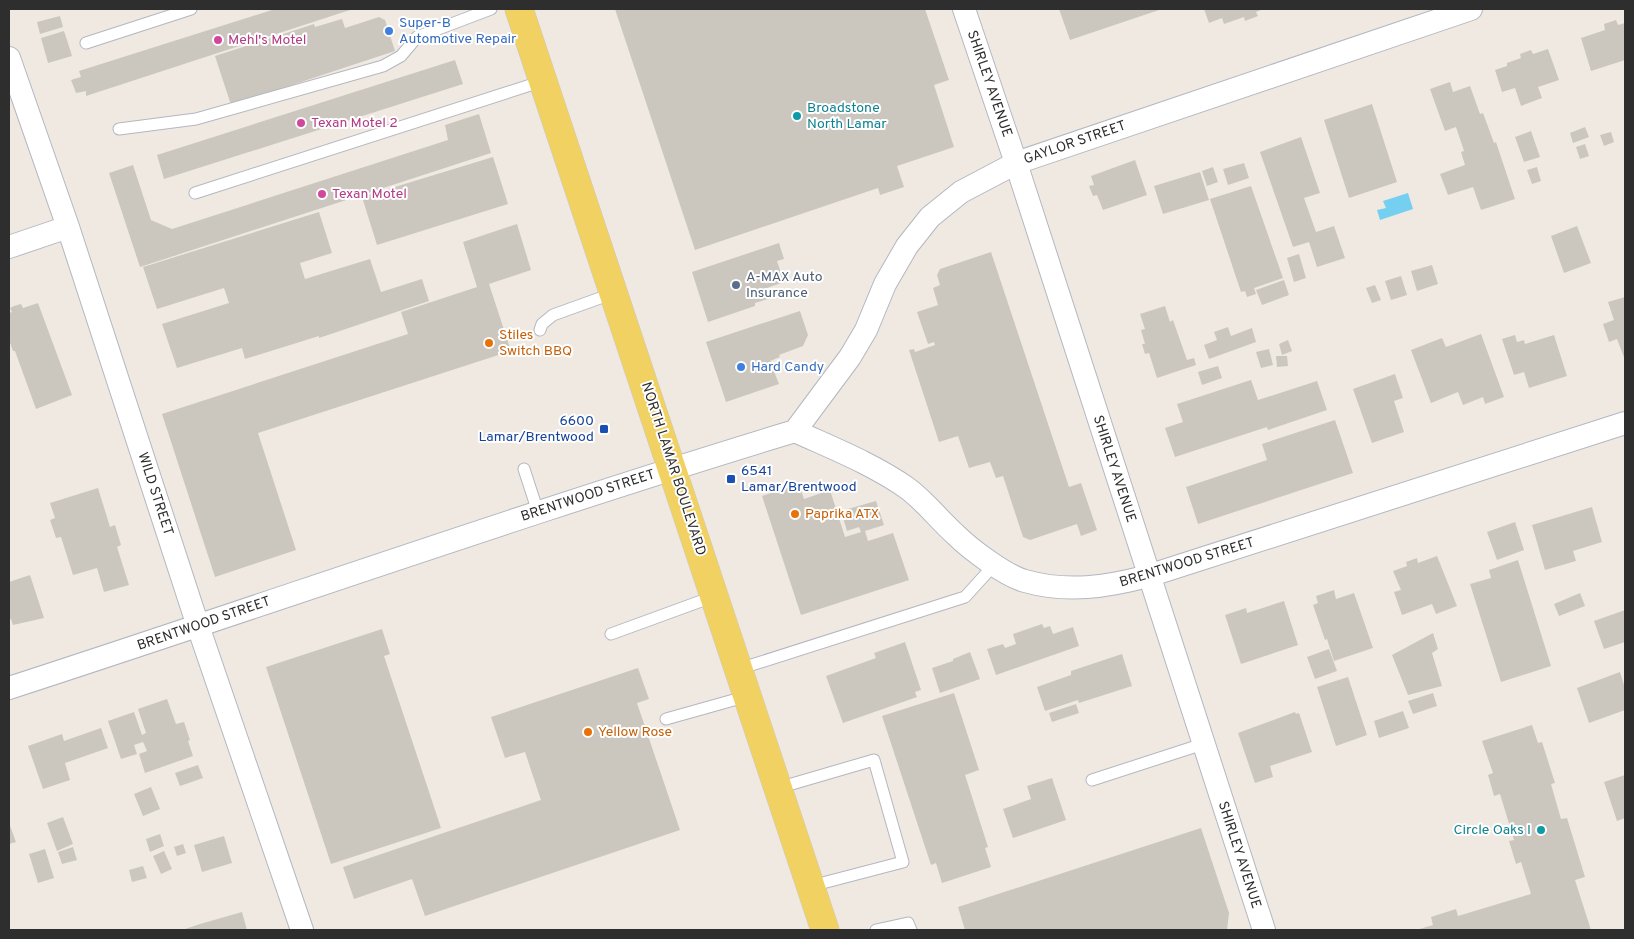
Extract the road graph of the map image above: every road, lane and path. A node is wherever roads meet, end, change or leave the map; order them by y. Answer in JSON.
{"nodes":[{"id":1,"x":192,"y":9,"type":"edge"},
{"id":2,"x":491,"y":9,"type":"edge"},
{"id":3,"x":520,"y":9,"type":"edge"},
{"id":4,"x":964,"y":9,"type":"edge"},
{"id":5,"x":1471,"y":9,"type":"edge"},
{"id":6,"x":86,"y":44,"type":"dead end"},
{"id":7,"x":9,"y":58,"type":"edge"},
{"id":8,"x":543,"y":81,"type":"junction"},
{"id":9,"x":119,"y":129,"type":"dead end"},
{"id":10,"x":1016,"y":163,"type":"junction"},
{"id":11,"x":195,"y":193,"type":"dead end"},
{"id":12,"x":68,"y":227,"type":"junction"},
{"id":13,"x":9,"y":247,"type":"edge"},
{"id":14,"x":614,"y":293,"type":"junction"},
{"id":15,"x":540,"y":330,"type":"dead end"},
{"id":16,"x":1625,"y":422,"type":"edge"},
{"id":17,"x":795,"y":431,"type":"junction"},
{"id":18,"x":524,"y":469,"type":"dead end"},
{"id":19,"x":672,"y":469,"type":"junction"},
{"id":20,"x":538,"y":512,"type":"junction"},
{"id":21,"x":994,"y":565,"type":"junction"},
{"id":22,"x":1148,"y":576,"type":"junction"},
{"id":23,"x":715,"y":596,"type":"junction"},
{"id":24,"x":198,"y":626,"type":"junction"},
{"id":25,"x":611,"y":634,"type":"dead end"},
{"id":26,"x":739,"y":669,"type":"junction"},
{"id":27,"x":9,"y":688,"type":"edge"},
{"id":28,"x":748,"y":696,"type":"junction"},
{"id":29,"x":666,"y":719,"type":"dead end"},
{"id":30,"x":1203,"y":744,"type":"junction"},
{"id":31,"x":1092,"y":780,"type":"dead end"},
{"id":32,"x":778,"y":788,"type":"junction"},
{"id":33,"x":811,"y":886,"type":"junction"},
{"id":34,"x":302,"y":930,"type":"edge"},
{"id":35,"x":825,"y":930,"type":"edge"},
{"id":36,"x":876,"y":930,"type":"edge"},
{"id":37,"x":911,"y":930,"type":"edge"},
{"id":38,"x":1264,"y":930,"type":"edge"}],
"edges":[{"from":1,"to":6,"type":"lane"},
{"from":2,"to":9,"type":"lane"},
{"from":3,"to":8,"type":"main road","name":"NORTH LAMAR BOULEVARD"},
{"from":4,"to":10,"type":"street","name":"SHIRLEY AVENUE"},
{"from":5,"to":10,"type":"street","name":"GAYLOR STREET"},
{"from":7,"to":12,"type":"street","name":"WILD STREET"},
{"from":8,"to":11,"type":"lane"},
{"from":8,"to":14,"type":"main road","name":"NORTH LAMAR BOULEVARD"},
{"from":10,"to":17,"type":"street","name":"GAYLOR STREET"},
{"from":10,"to":22,"type":"street","name":"SHIRLEY AVENUE"},
{"from":12,"to":13,"type":"street"},
{"from":12,"to":24,"type":"street","name":"WILD STREET"},
{"from":14,"to":15,"type":"lane"},
{"from":14,"to":19,"type":"main road","name":"NORTH LAMAR BOULEVARD"},
{"from":16,"to":22,"type":"street","name":"BRENTWOOD STREET"},
{"from":17,"to":19,"type":"street","name":"BRENTWOOD STREET"},
{"from":17,"to":21,"type":"street","name":"BRENTWOOD STREET"},
{"from":18,"to":20,"type":"lane"},
{"from":19,"to":20,"type":"street","name":"BRENTWOOD STREET"},
{"from":19,"to":23,"type":"main road","name":"NORTH LAMAR BOULEVARD"},
{"from":20,"to":24,"type":"street","name":"BRENTWOOD STREET"},
{"from":21,"to":22,"type":"street","name":"BRENTWOOD STREET"},
{"from":21,"to":26,"type":"lane"},
{"from":22,"to":30,"type":"street","name":"SHIRLEY AVENUE"},
{"from":23,"to":25,"type":"lane"},
{"from":23,"to":26,"type":"main road","name":"NORTH LAMAR BOULEVARD"},
{"from":24,"to":27,"type":"street","name":"BRENTWOOD STREET"},
{"from":24,"to":34,"type":"street","name":"WILD STREET"},
{"from":26,"to":28,"type":"main road","name":"NORTH LAMAR BOULEVARD"},
{"from":28,"to":29,"type":"lane"},
{"from":28,"to":32,"type":"main road","name":"NORTH LAMAR BOULEVARD"},
{"from":30,"to":31,"type":"lane"},
{"from":30,"to":38,"type":"street","name":"SHIRLEY AVENUE"},
{"from":32,"to":33,"type":"main road","name":"NORTH LAMAR BOULEVARD"},
{"from":32,"to":33,"type":"lane"},
{"from":33,"to":35,"type":"main road","name":"NORTH LAMAR BOULEVARD"},
{"from":36,"to":37,"type":"lane"}]}
